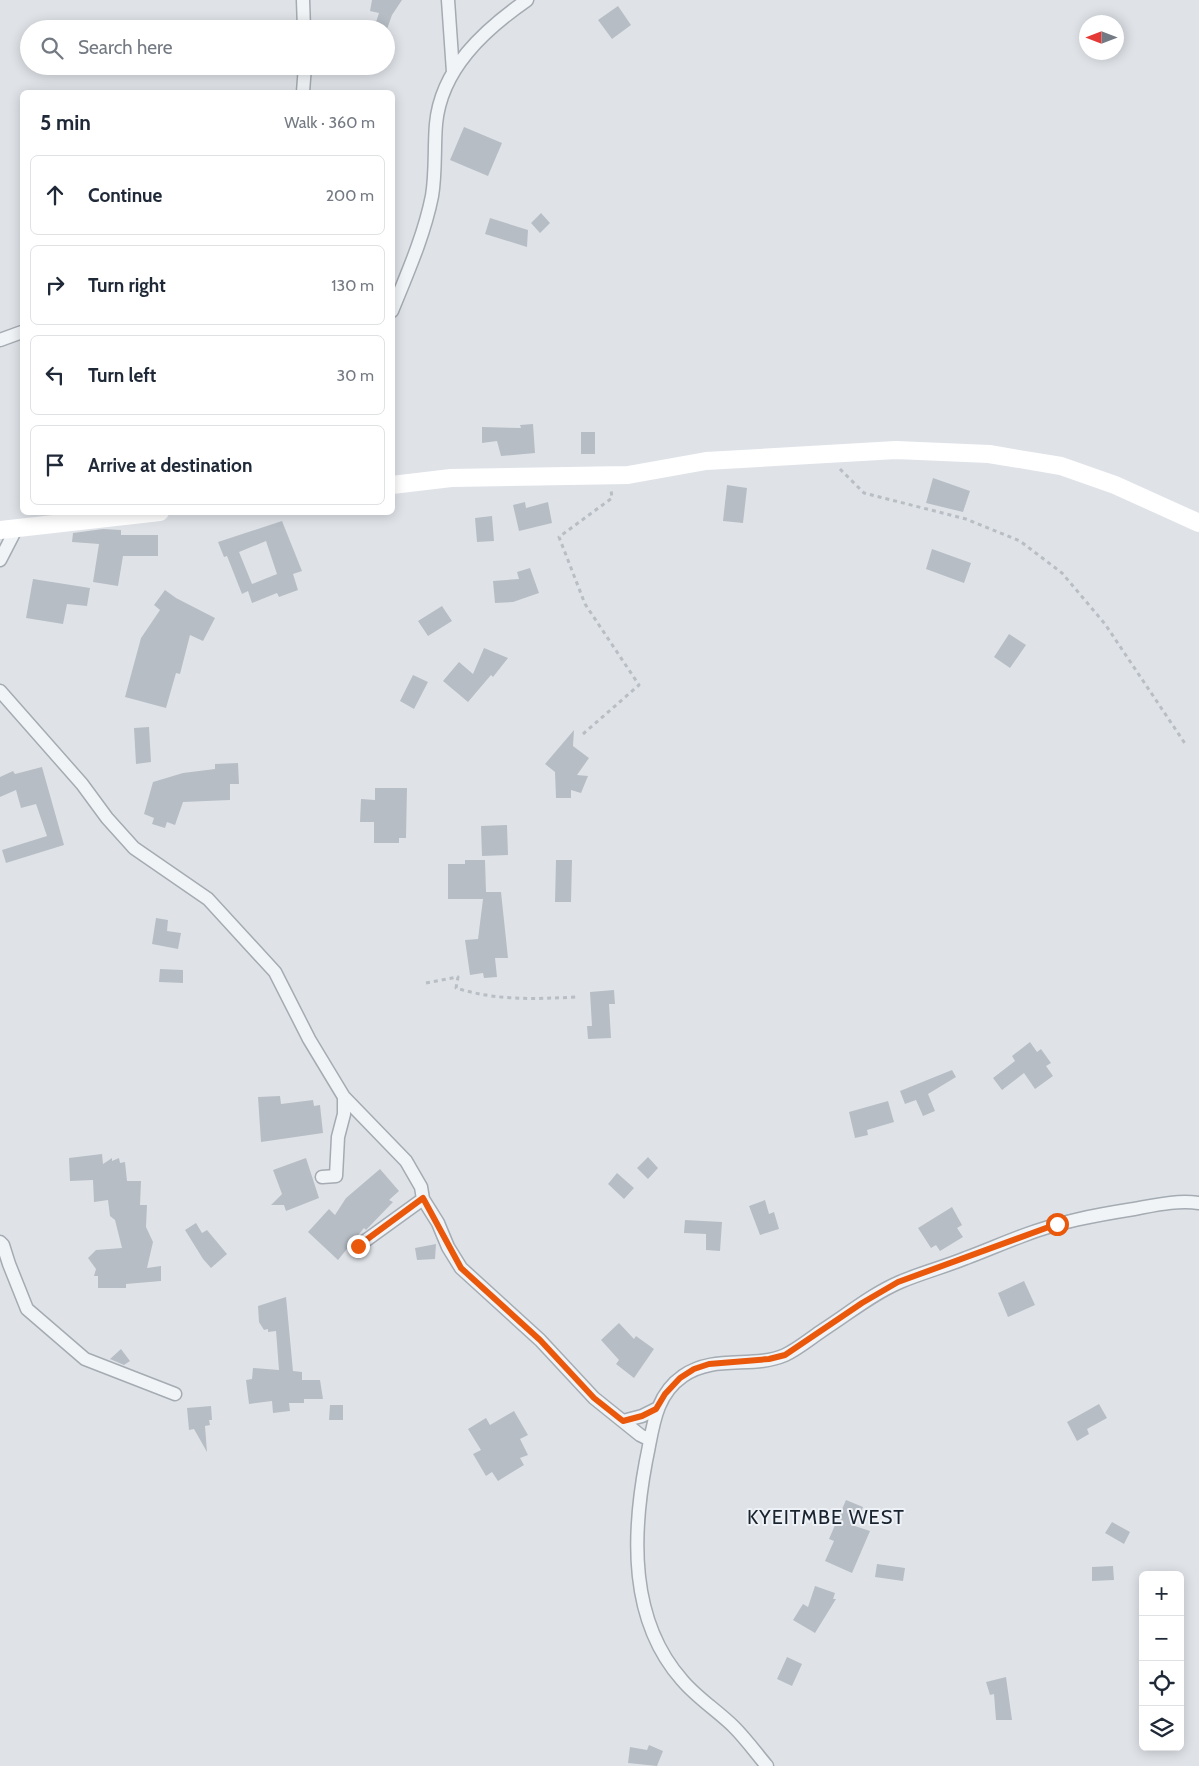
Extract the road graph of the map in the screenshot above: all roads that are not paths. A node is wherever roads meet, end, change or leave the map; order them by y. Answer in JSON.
{"nodes":[{"id":1,"x":303,"y":0,"type":"edge"},
{"id":2,"x":448,"y":0,"type":"edge"},
{"id":3,"x":527,"y":0,"type":"edge"},
{"id":4,"x":304,"y":20,"type":"edge"},
{"id":5,"x":453,"y":72,"type":"junction"},
{"id":6,"x":304,"y":75,"type":"edge"},
{"id":7,"x":303,"y":90,"type":"edge"},
{"id":8,"x":395,"y":303,"type":"edge"},
{"id":9,"x":20,"y":333,"type":"edge"},
{"id":10,"x":0,"y":340,"type":"edge"},
{"id":11,"x":395,"y":485,"type":"edge"},
{"id":12,"x":135,"y":515,"type":"edge"},
{"id":13,"x":1199,"y":523,"type":"edge"},
{"id":14,"x":8,"y":530,"type":"edge"},
{"id":15,"x":0,"y":560,"type":"edge"},
{"id":16,"x":0,"y":690,"type":"edge"},
{"id":17,"x":344,"y":1097,"type":"junction"},
{"id":18,"x":322,"y":1177,"type":"dead end"},
{"id":19,"x":423,"y":1198,"type":"junction"},
{"id":20,"x":1199,"y":1203,"type":"edge"},
{"id":21,"x":0,"y":1242,"type":"edge"},
{"id":22,"x":358,"y":1246,"type":"dead end"},
{"id":23,"x":175,"y":1394,"type":"dead end"},
{"id":24,"x":656,"y":1409,"type":"junction"},
{"id":25,"x":623,"y":1421,"type":"junction"},
{"id":26,"x":650,"y":1440,"type":"junction"},
{"id":27,"x":767,"y":1766,"type":"edge"}],
"edges":[{"from":1,"to":4,"type":"street"},
{"from":2,"to":5,"type":"street"},
{"from":3,"to":5,"type":"street"},
{"from":5,"to":8,"type":"street"},
{"from":6,"to":7,"type":"street"},
{"from":9,"to":10,"type":"street"},
{"from":11,"to":13,"type":"street"},
{"from":12,"to":14,"type":"street"},
{"from":14,"to":15,"type":"street"},
{"from":16,"to":17,"type":"street"},
{"from":17,"to":18,"type":"street"},
{"from":17,"to":19,"type":"street"},
{"from":19,"to":22,"type":"street"},
{"from":19,"to":25,"type":"street"},
{"from":20,"to":24,"type":"street"},
{"from":21,"to":23,"type":"street"},
{"from":24,"to":25,"type":"street"},
{"from":24,"to":26,"type":"street"},
{"from":25,"to":26,"type":"street"},
{"from":26,"to":27,"type":"street"}]}
